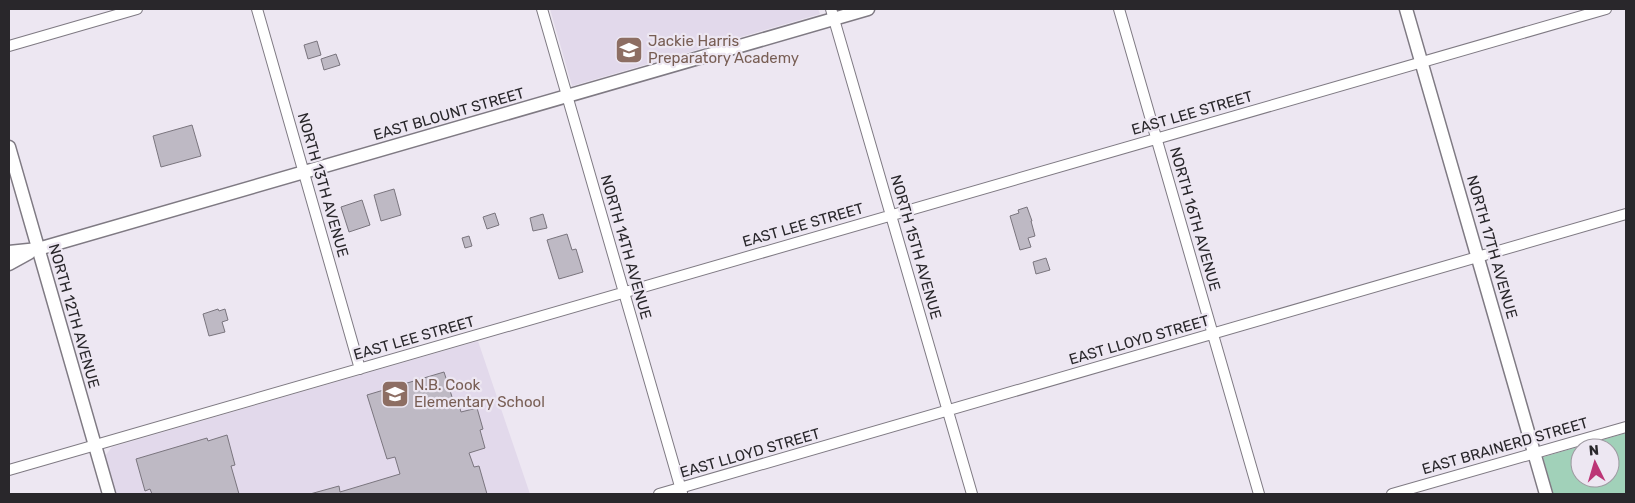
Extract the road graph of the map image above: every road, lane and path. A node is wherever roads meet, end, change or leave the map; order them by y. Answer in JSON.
{"nodes":[{"id":1,"x":137,"y":9,"type":"edge"},
{"id":2,"x":257,"y":9,"type":"edge"},
{"id":3,"x":542,"y":9,"type":"edge"},
{"id":4,"x":868,"y":9,"type":"edge"},
{"id":5,"x":1119,"y":9,"type":"edge"},
{"id":6,"x":1406,"y":9,"type":"edge"},
{"id":7,"x":1606,"y":9,"type":"edge"},
{"id":8,"x":832,"y":14,"type":"edge"},
{"id":9,"x":9,"y":46,"type":"edge"},
{"id":10,"x":1421,"y":62,"type":"junction"},
{"id":11,"x":567,"y":96,"type":"junction"},
{"id":12,"x":1156,"y":139,"type":"junction"},
{"id":13,"x":9,"y":147,"type":"edge"},
{"id":14,"x":304,"y":172,"type":"junction"},
{"id":15,"x":1626,"y":214,"type":"edge"},
{"id":16,"x":891,"y":215,"type":"junction"},
{"id":17,"x":38,"y":249,"type":"junction"},
{"id":18,"x":9,"y":252,"type":"edge"},
{"id":19,"x":1478,"y":258,"type":"junction"},
{"id":20,"x":9,"y":264,"type":"edge"},
{"id":21,"x":624,"y":293,"type":"junction"},
{"id":22,"x":1213,"y":334,"type":"junction"},
{"id":23,"x":360,"y":369,"type":"junction"},
{"id":24,"x":947,"y":411,"type":"junction"},
{"id":25,"x":1626,"y":427,"type":"edge"},
{"id":26,"x":94,"y":445,"type":"junction"},
{"id":27,"x":1534,"y":453,"type":"junction"},
{"id":28,"x":9,"y":470,"type":"edge"},
{"id":29,"x":681,"y":491,"type":"edge"},
{"id":30,"x":109,"y":494,"type":"edge"},
{"id":31,"x":659,"y":494,"type":"edge"},
{"id":32,"x":972,"y":494,"type":"edge"},
{"id":33,"x":1259,"y":494,"type":"edge"},
{"id":34,"x":1392,"y":494,"type":"edge"},
{"id":35,"x":1546,"y":494,"type":"edge"}],
"edges":[{"from":1,"to":9,"type":"street"},
{"from":2,"to":14,"type":"street","name":"NORTH 13TH AVENUE"},
{"from":3,"to":11,"type":"street","name":"NORTH 14TH AVENUE"},
{"from":4,"to":8,"type":"street","name":"EAST BLOUNT STREET"},
{"from":5,"to":12,"type":"street","name":"NORTH 16TH AVENUE"},
{"from":6,"to":10,"type":"street","name":"NORTH 17TH AVENUE"},
{"from":7,"to":10,"type":"street","name":"EAST LEE STREET"},
{"from":8,"to":11,"type":"street","name":"EAST BLOUNT STREET"},
{"from":8,"to":16,"type":"street","name":"NORTH 15TH AVENUE"},
{"from":10,"to":12,"type":"street","name":"EAST LEE STREET"},
{"from":10,"to":19,"type":"street","name":"NORTH 17TH AVENUE"},
{"from":11,"to":14,"type":"street","name":"EAST BLOUNT STREET"},
{"from":11,"to":21,"type":"street","name":"NORTH 14TH AVENUE"},
{"from":12,"to":16,"type":"street","name":"EAST LEE STREET"},
{"from":12,"to":22,"type":"street","name":"NORTH 16TH AVENUE"},
{"from":13,"to":17,"type":"street","name":"NORTH 12TH AVENUE"},
{"from":14,"to":17,"type":"street","name":"EAST BLOUNT STREET"},
{"from":14,"to":23,"type":"street","name":"NORTH 13TH AVENUE"},
{"from":15,"to":19,"type":"street","name":"EAST LLOYD STREET"},
{"from":16,"to":21,"type":"street","name":"EAST LEE STREET"},
{"from":16,"to":24,"type":"street","name":"NORTH 15TH AVENUE"},
{"from":17,"to":18,"type":"street","name":"EAST BLOUNT STREET"},
{"from":17,"to":20,"type":"street","name":"EAST BLOUNT STREET"},
{"from":17,"to":26,"type":"street","name":"NORTH 12TH AVENUE"},
{"from":19,"to":22,"type":"street","name":"EAST LLOYD STREET"},
{"from":19,"to":27,"type":"street","name":"NORTH 17TH AVENUE"},
{"from":21,"to":23,"type":"street","name":"EAST LEE STREET"},
{"from":21,"to":29,"type":"street","name":"NORTH 14TH AVENUE"},
{"from":22,"to":24,"type":"street","name":"EAST LLOYD STREET"},
{"from":22,"to":33,"type":"street","name":"NORTH 16TH AVENUE"},
{"from":23,"to":26,"type":"street","name":"EAST LEE STREET"},
{"from":24,"to":29,"type":"street","name":"EAST LLOYD STREET"},
{"from":24,"to":32,"type":"street","name":"NORTH 15TH AVENUE"},
{"from":25,"to":27,"type":"street","name":"EAST BRAINERD STREET"},
{"from":26,"to":28,"type":"street","name":"EAST LEE STREET"},
{"from":26,"to":30,"type":"street","name":"NORTH 12TH AVENUE"},
{"from":27,"to":34,"type":"street","name":"EAST BRAINERD STREET"},
{"from":27,"to":35,"type":"street","name":"NORTH 17TH AVENUE"},
{"from":29,"to":31,"type":"street","name":"EAST LLOYD STREET"}]}
